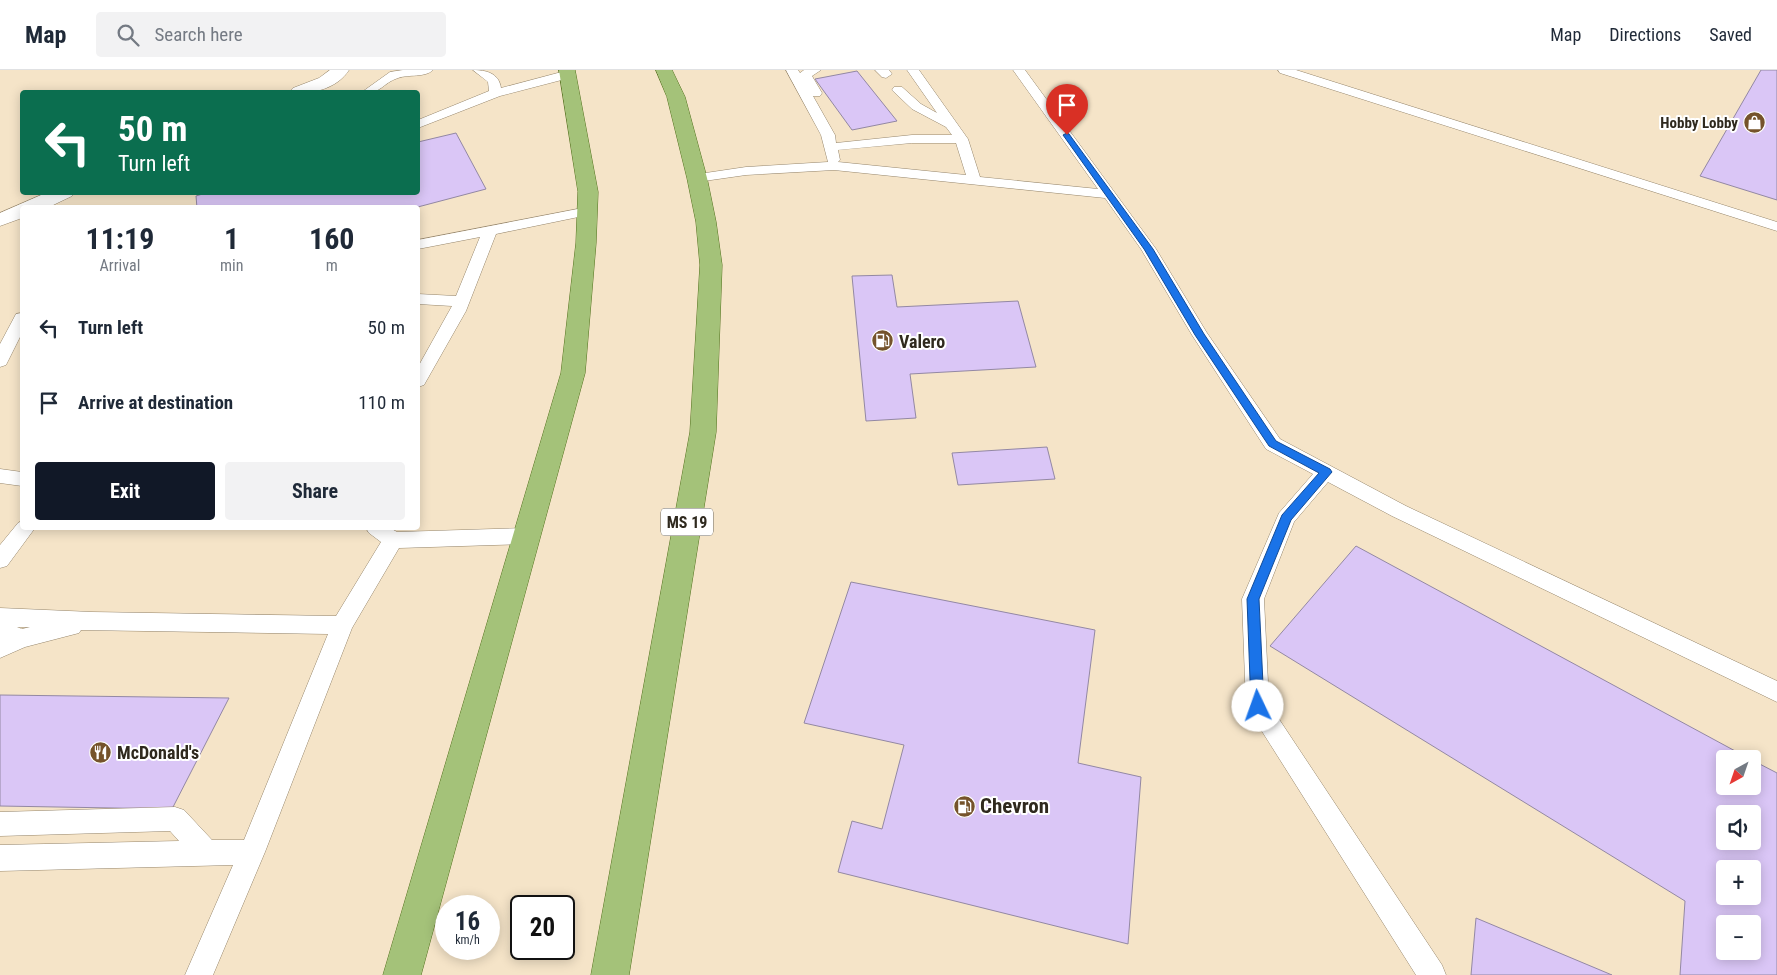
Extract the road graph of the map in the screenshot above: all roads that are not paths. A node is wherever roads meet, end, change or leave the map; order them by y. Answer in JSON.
{"nodes":[{"id":1,"x":340,"y":70,"type":"edge"},
{"id":2,"x":427,"y":70,"type":"edge"},
{"id":3,"x":479,"y":70,"type":"edge"},
{"id":4,"x":664,"y":70,"type":"edge"},
{"id":5,"x":900,"y":70,"type":"edge"},
{"id":6,"x":913,"y":70,"type":"edge"},
{"id":7,"x":1019,"y":70,"type":"edge"},
{"id":8,"x":1284,"y":70,"type":"edge"},
{"id":9,"x":804,"y":71,"type":"edge"},
{"id":10,"x":566,"y":72,"type":"edge"},
{"id":11,"x":304,"y":90,"type":"edge"},
{"id":12,"x":371,"y":90,"type":"edge"},
{"id":13,"x":898,"y":90,"type":"dead end"},
{"id":14,"x":496,"y":93,"type":"junction"},
{"id":15,"x":913,"y":106,"type":"junction"},
{"id":16,"x":420,"y":123,"type":"edge"},
{"id":17,"x":951,"y":124,"type":"junction"},
{"id":18,"x":961,"y":139,"type":"junction"},
{"id":19,"x":830,"y":141,"type":"junction"},
{"id":20,"x":834,"y":166,"type":"junction"},
{"id":21,"x":697,"y":178,"type":"junction"},
{"id":22,"x":974,"y":179,"type":"junction"},
{"id":23,"x":1109,"y":194,"type":"junction"},
{"id":24,"x":59,"y":195,"type":"edge"},
{"id":25,"x":37,"y":205,"type":"edge"},
{"id":26,"x":588,"y":211,"type":"junction"},
{"id":27,"x":20,"y":212,"type":"edge"},
{"id":28,"x":0,"y":220,"type":"edge"},
{"id":29,"x":1777,"y":228,"type":"edge"},
{"id":30,"x":490,"y":231,"type":"junction"},
{"id":31,"x":420,"y":244,"type":"edge"},
{"id":32,"x":420,"y":299,"type":"edge"},
{"id":33,"x":462,"y":301,"type":"junction"},
{"id":34,"x":20,"y":322,"type":"edge"},
{"id":35,"x":0,"y":360,"type":"edge"},
{"id":36,"x":420,"y":377,"type":"edge"},
{"id":37,"x":1326,"y":472,"type":"junction"},
{"id":38,"x":0,"y":476,"type":"edge"},
{"id":39,"x":20,"y":480,"type":"edge"},
{"id":40,"x":23,"y":530,"type":"edge"},
{"id":41,"x":384,"y":534,"type":"edge"},
{"id":42,"x":527,"y":536,"type":"junction"},
{"id":43,"x":0,"y":560,"type":"edge"},
{"id":44,"x":0,"y":616,"type":"edge"},
{"id":45,"x":92,"y":621,"type":"junction"},
{"id":46,"x":342,"y":625,"type":"junction"},
{"id":47,"x":10,"y":635,"type":"edge"},
{"id":48,"x":0,"y":649,"type":"edge"},
{"id":49,"x":1777,"y":692,"type":"edge"},
{"id":50,"x":0,"y":824,"type":"edge"},
{"id":51,"x":252,"y":852,"type":"junction"},
{"id":52,"x":208,"y":853,"type":"junction"},
{"id":53,"x":0,"y":858,"type":"edge"},
{"id":54,"x":199,"y":975,"type":"edge"},
{"id":55,"x":402,"y":975,"type":"edge"},
{"id":56,"x":610,"y":975,"type":"edge"},
{"id":57,"x":1432,"y":975,"type":"edge"}],
"edges":[{"from":1,"to":11,"type":"street"},
{"from":2,"to":12,"type":"lane"},
{"from":3,"to":14,"type":"lane"},
{"from":4,"to":21,"type":"main road","number":"MS 19"},
{"from":5,"to":15,"type":"lane"},
{"from":6,"to":17,"type":"lane"},
{"from":7,"to":23,"type":"lane"},
{"from":8,"to":29,"type":"lane"},
{"from":9,"to":19,"type":"lane"},
{"from":10,"to":14,"type":"lane"},
{"from":10,"to":26,"type":"main road"},
{"from":13,"to":15,"type":"lane"},
{"from":14,"to":16,"type":"lane"},
{"from":15,"to":17,"type":"lane"},
{"from":17,"to":18,"type":"lane"},
{"from":18,"to":19,"type":"lane"},
{"from":18,"to":22,"type":"lane"},
{"from":19,"to":20,"type":"lane"},
{"from":20,"to":21,"type":"lane"},
{"from":20,"to":22,"type":"lane"},
{"from":21,"to":56,"type":"main road","number":"MS 19"},
{"from":22,"to":23,"type":"lane"},
{"from":23,"to":37,"type":"lane"},
{"from":24,"to":25,"type":"street"},
{"from":26,"to":30,"type":"lane"},
{"from":26,"to":42,"type":"main road"},
{"from":27,"to":28,"type":"street"},
{"from":30,"to":31,"type":"lane"},
{"from":30,"to":33,"type":"lane"},
{"from":32,"to":33,"type":"lane"},
{"from":33,"to":36,"type":"lane"},
{"from":34,"to":35,"type":"lane"},
{"from":37,"to":49,"type":"lane"},
{"from":37,"to":57,"type":"lane"},
{"from":38,"to":39,"type":"lane"},
{"from":40,"to":43,"type":"lane"},
{"from":41,"to":42,"type":"lane"},
{"from":41,"to":46,"type":"lane"},
{"from":42,"to":55,"type":"main road"},
{"from":44,"to":45,"type":"lane"},
{"from":45,"to":46,"type":"lane"},
{"from":45,"to":47,"type":"lane"},
{"from":46,"to":51,"type":"lane"},
{"from":47,"to":48,"type":"lane"},
{"from":50,"to":52,"type":"lane"},
{"from":51,"to":52,"type":"lane"},
{"from":51,"to":54,"type":"lane"},
{"from":52,"to":53,"type":"lane"}]}
